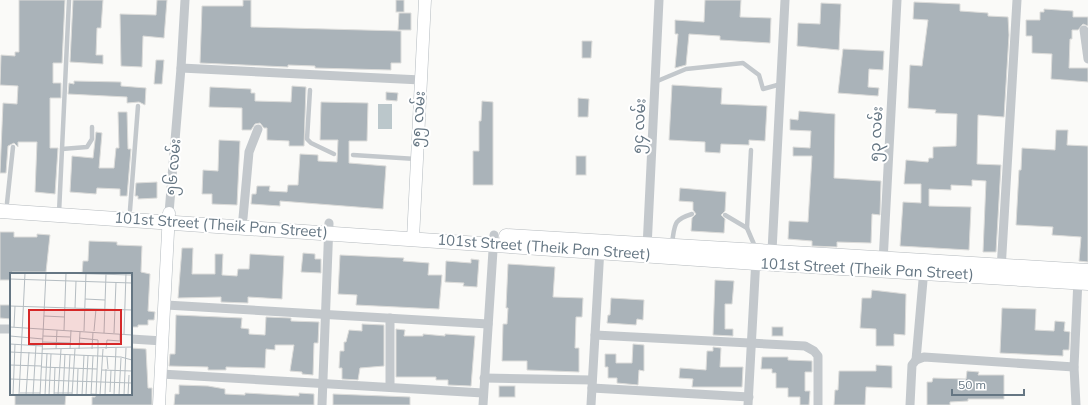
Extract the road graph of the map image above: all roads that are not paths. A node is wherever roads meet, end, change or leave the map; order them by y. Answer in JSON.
{"nodes":[{"id":1,"x":69,"y":0,"type":"edge"},
{"id":2,"x":185,"y":0,"type":"edge"},
{"id":3,"x":425,"y":0,"type":"edge"},
{"id":4,"x":659,"y":0,"type":"edge"},
{"id":5,"x":784,"y":0,"type":"edge"},
{"id":6,"x":897,"y":0,"type":"edge"},
{"id":7,"x":1017,"y":0,"type":"edge"},
{"id":8,"x":1084,"y":30,"type":"dead end"},
{"id":9,"x":1088,"y":59,"type":"edge"},
{"id":10,"x":181,"y":68,"type":"junction"},
{"id":11,"x":421,"y":80,"type":"junction"},
{"id":12,"x":656,"y":82,"type":"junction"},
{"id":13,"x":781,"y":84,"type":"junction"},
{"id":14,"x":310,"y":90,"type":"dead end"},
{"id":15,"x":138,"y":106,"type":"dead end"},
{"id":16,"x":92,"y":127,"type":"dead end"},
{"id":17,"x":258,"y":129,"type":"dead end"},
{"id":18,"x":13,"y":147,"type":"dead end"},
{"id":19,"x":62,"y":149,"type":"junction"},
{"id":20,"x":751,"y":150,"type":"dead end"},
{"id":21,"x":334,"y":154,"type":"dead end"},
{"id":22,"x":353,"y":155,"type":"dead end"},
{"id":23,"x":416,"y":159,"type":"junction"},
{"id":24,"x":2,"y":205,"type":"edge"},
{"id":25,"x":59,"y":210,"type":"junction"},
{"id":26,"x":130,"y":210,"type":"junction"},
{"id":27,"x":692,"y":214,"type":"dead end"},
{"id":28,"x":725,"y":215,"type":"dead end"},
{"id":29,"x":169,"y":218,"type":"junction"},
{"id":30,"x":243,"y":218,"type":"junction"},
{"id":31,"x":328,"y":228,"type":"junction"},
{"id":32,"x":747,"y":228,"type":"junction"},
{"id":33,"x":413,"y":234,"type":"junction"},
{"id":34,"x":494,"y":240,"type":"junction"},
{"id":35,"x":672,"y":244,"type":"junction"},
{"id":36,"x":600,"y":246,"type":"junction"},
{"id":37,"x":647,"y":248,"type":"junction"},
{"id":38,"x":772,"y":251,"type":"junction"},
{"id":39,"x":756,"y":257,"type":"junction"},
{"id":40,"x":883,"y":265,"type":"junction"},
{"id":41,"x":924,"y":267,"type":"junction"},
{"id":42,"x":1001,"y":272,"type":"junction"},
{"id":43,"x":1083,"y":277,"type":"edge"},
{"id":44,"x":166,"y":305,"type":"junction"},
{"id":45,"x":325,"y":314,"type":"junction"},
{"id":46,"x":390,"y":318,"type":"junction"},
{"id":47,"x":488,"y":324,"type":"junction"},
{"id":48,"x":595,"y":335,"type":"junction"},
{"id":49,"x":132,"y":339,"type":"edge"},
{"id":50,"x":163,"y":341,"type":"junction"},
{"id":51,"x":751,"y":344,"type":"junction"},
{"id":52,"x":916,"y":360,"type":"junction"},
{"id":53,"x":1074,"y":367,"type":"junction"},
{"id":54,"x":161,"y":374,"type":"junction"},
{"id":55,"x":484,"y":378,"type":"junction"},
{"id":56,"x":322,"y":382,"type":"junction"},
{"id":57,"x":592,"y":384,"type":"junction"},
{"id":58,"x":390,"y":387,"type":"junction"},
{"id":59,"x":483,"y":393,"type":"junction"},
{"id":60,"x":749,"y":401,"type":"edge"},
{"id":61,"x":159,"y":405,"type":"edge"},
{"id":62,"x":322,"y":405,"type":"edge"},
{"id":63,"x":483,"y":405,"type":"edge"},
{"id":64,"x":591,"y":405,"type":"edge"},
{"id":65,"x":818,"y":405,"type":"edge"},
{"id":66,"x":910,"y":405,"type":"edge"},
{"id":67,"x":1076,"y":405,"type":"edge"}],
"edges":[{"from":1,"to":19,"type":"lane"},
{"from":2,"to":10,"type":"street","name":"၅၆ လမ်း"},
{"from":3,"to":11,"type":"main road","name":"၅၅ လမ်း"},
{"from":4,"to":12,"type":"street","name":"၅၄ လမ်း"},
{"from":5,"to":13,"type":"street"},
{"from":6,"to":40,"type":"street","name":"၅၃ လမ်း"},
{"from":7,"to":42,"type":"street"},
{"from":8,"to":9,"type":"street"},
{"from":10,"to":11,"type":"street"},
{"from":10,"to":29,"type":"street","name":"၅၆ လမ်း"},
{"from":11,"to":23,"type":"main road","name":"၅၅ လမ်း"},
{"from":12,"to":13,"type":"lane"},
{"from":12,"to":37,"type":"street","name":"၅၄ လမ်း"},
{"from":13,"to":38,"type":"street"},
{"from":14,"to":21,"type":"lane"},
{"from":15,"to":26,"type":"lane"},
{"from":16,"to":19,"type":"lane"},
{"from":17,"to":30,"type":"street"},
{"from":18,"to":24,"type":"lane"},
{"from":19,"to":25,"type":"lane"},
{"from":20,"to":32,"type":"lane"},
{"from":22,"to":23,"type":"lane"},
{"from":23,"to":33,"type":"main road","name":"၅၅ လမ်း"},
{"from":24,"to":25,"type":"main road","name":"101st Street (Theik Pan Street)"},
{"from":25,"to":26,"type":"main road","name":"101st Street (Theik Pan Street)"},
{"from":25,"to":29,"type":"main road","name":"101st Street (Theik Pan Street)"},
{"from":26,"to":29,"type":"main road","name":"101st Street (Theik Pan Street)"},
{"from":27,"to":35,"type":"lane"},
{"from":28,"to":32,"type":"lane"},
{"from":29,"to":30,"type":"main road","name":"101st Street (Theik Pan Street)"},
{"from":29,"to":31,"type":"main road","name":"101st Street (Theik Pan Street)"},
{"from":29,"to":44,"type":"main road","name":"၅၆ လမ်း"},
{"from":30,"to":31,"type":"main road","name":"101st Street (Theik Pan Street)"},
{"from":31,"to":33,"type":"main road","name":"101st Street (Theik Pan Street)"},
{"from":31,"to":45,"type":"street"},
{"from":32,"to":39,"type":"lane"},
{"from":33,"to":34,"type":"main road","name":"101st Street (Theik Pan Street)"},
{"from":34,"to":36,"type":"main road","name":"101st Street (Theik Pan Street)"},
{"from":34,"to":47,"type":"street"},
{"from":35,"to":37,"type":"main road","name":"101st Street (Theik Pan Street)"},
{"from":35,"to":39,"type":"main road","name":"101st Street (Theik Pan Street)"},
{"from":36,"to":37,"type":"main road","name":"101st Street (Theik Pan Street)"},
{"from":36,"to":48,"type":"street"},
{"from":37,"to":39,"type":"main road","name":"101st Street (Theik Pan Street)"},
{"from":38,"to":39,"type":"main road","name":"101st Street (Theik Pan Street)"},
{"from":38,"to":40,"type":"main road","name":"101st Street (Theik Pan Street)"},
{"from":39,"to":40,"type":"main road","name":"101st Street (Theik Pan Street)"},
{"from":39,"to":51,"type":"street"},
{"from":40,"to":41,"type":"main road","name":"101st Street (Theik Pan Street)"},
{"from":41,"to":42,"type":"main road","name":"101st Street (Theik Pan Street)"},
{"from":41,"to":52,"type":"street"},
{"from":42,"to":43,"type":"main road","name":"101st Street (Theik Pan Street)"},
{"from":43,"to":53,"type":"street"},
{"from":44,"to":45,"type":"street"},
{"from":44,"to":50,"type":"main road","name":"၅၆ လမ်း"},
{"from":45,"to":46,"type":"street"},
{"from":45,"to":56,"type":"street"},
{"from":46,"to":47,"type":"street"},
{"from":46,"to":58,"type":"street"},
{"from":47,"to":55,"type":"street"},
{"from":48,"to":51,"type":"street"},
{"from":48,"to":57,"type":"street"},
{"from":49,"to":50,"type":"street"},
{"from":50,"to":54,"type":"main road","name":"၅၆ လမ်း"},
{"from":51,"to":60,"type":"street"},
{"from":51,"to":65,"type":"street"},
{"from":52,"to":53,"type":"street"},
{"from":52,"to":66,"type":"street"},
{"from":53,"to":67,"type":"street"},
{"from":54,"to":56,"type":"street"},
{"from":54,"to":61,"type":"main road","name":"၅၆ လမ်း"},
{"from":55,"to":57,"type":"street"},
{"from":55,"to":59,"type":"street"},
{"from":56,"to":58,"type":"street"},
{"from":56,"to":62,"type":"street"},
{"from":57,"to":60,"type":"street"},
{"from":57,"to":64,"type":"street"},
{"from":58,"to":59,"type":"street"},
{"from":59,"to":63,"type":"street"}]}
